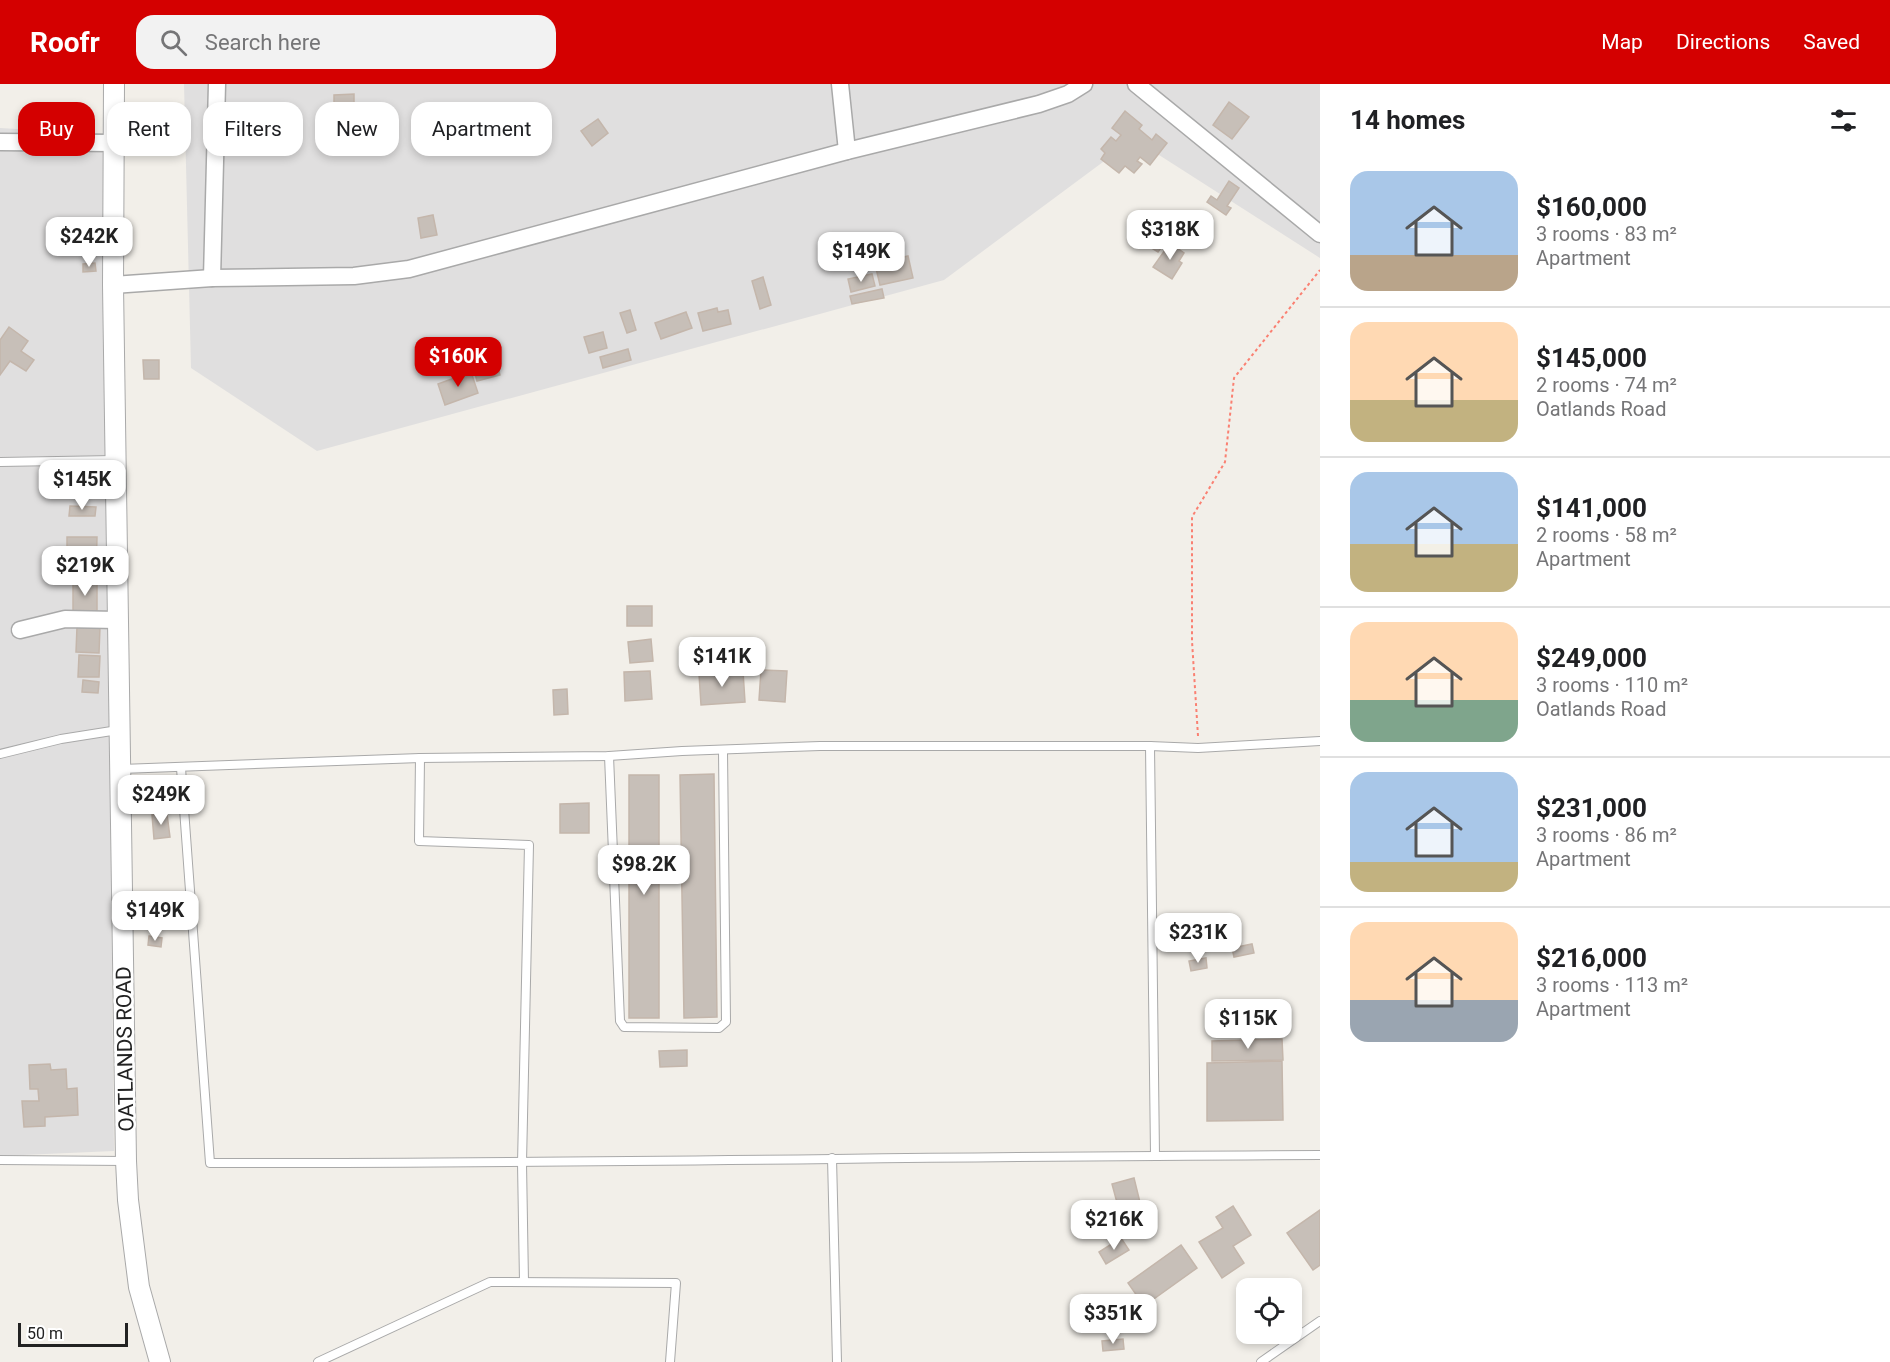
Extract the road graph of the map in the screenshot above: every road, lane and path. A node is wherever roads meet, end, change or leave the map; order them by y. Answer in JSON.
{"nodes":[{"id":1,"x":114,"y":84,"type":"edge"},
{"id":2,"x":217,"y":84,"type":"edge"},
{"id":3,"x":840,"y":84,"type":"edge"},
{"id":4,"x":1084,"y":84,"type":"edge"},
{"id":5,"x":1136,"y":84,"type":"edge"},
{"id":6,"x":114,"y":102,"type":"edge"},
{"id":7,"x":0,"y":142,"type":"edge"},
{"id":8,"x":107,"y":143,"type":"edge"},
{"id":9,"x":847,"y":152,"type":"junction"},
{"id":10,"x":115,"y":156,"type":"edge"},
{"id":11,"x":1320,"y":234,"type":"edge"},
{"id":12,"x":1320,"y":270,"type":"edge"},
{"id":13,"x":212,"y":278,"type":"junction"},
{"id":14,"x":113,"y":285,"type":"junction"},
{"id":15,"x":116,"y":460,"type":"junction"},
{"id":16,"x":0,"y":462,"type":"edge"},
{"id":17,"x":117,"y":620,"type":"junction"},
{"id":18,"x":21,"y":630,"type":"dead end"},
{"id":19,"x":118,"y":730,"type":"junction"},
{"id":20,"x":1320,"y":741,"type":"edge"},
{"id":21,"x":1150,"y":746,"type":"junction"},
{"id":22,"x":1198,"y":748,"type":"junction"},
{"id":23,"x":723,"y":751,"type":"junction"},
{"id":24,"x":0,"y":754,"type":"edge"},
{"id":25,"x":609,"y":756,"type":"junction"},
{"id":26,"x":420,"y":758,"type":"junction"},
{"id":27,"x":181,"y":768,"type":"junction"},
{"id":28,"x":119,"y":769,"type":"junction"},
{"id":29,"x":1155,"y":1155,"type":"junction"},
{"id":30,"x":1320,"y":1155,"type":"edge"},
{"id":31,"x":832,"y":1158,"type":"junction"},
{"id":32,"x":0,"y":1160,"type":"edge"},
{"id":33,"x":126,"y":1161,"type":"junction"},
{"id":34,"x":522,"y":1163,"type":"junction"},
{"id":35,"x":524,"y":1282,"type":"junction"},
{"id":36,"x":1320,"y":1321,"type":"edge"},
{"id":37,"x":160,"y":1362,"type":"edge"},
{"id":38,"x":318,"y":1362,"type":"edge"},
{"id":39,"x":670,"y":1362,"type":"edge"},
{"id":40,"x":837,"y":1362,"type":"edge"},
{"id":41,"x":1261,"y":1362,"type":"edge"}],
"edges":[{"from":1,"to":6,"type":"street","name":"OATLANDS ROAD"},
{"from":2,"to":13,"type":"street"},
{"from":3,"to":9,"type":"street"},
{"from":4,"to":9,"type":"street"},
{"from":5,"to":11,"type":"street"},
{"from":7,"to":8,"type":"street"},
{"from":9,"to":13,"type":"street"},
{"from":10,"to":14,"type":"street","name":"OATLANDS ROAD"},
{"from":12,"to":22,"type":"path"},
{"from":13,"to":14,"type":"street"},
{"from":14,"to":15,"type":"street","name":"OATLANDS ROAD"},
{"from":15,"to":16,"type":"lane"},
{"from":15,"to":17,"type":"street","name":"OATLANDS ROAD"},
{"from":17,"to":18,"type":"street"},
{"from":17,"to":19,"type":"street","name":"OATLANDS ROAD"},
{"from":19,"to":24,"type":"lane"},
{"from":19,"to":28,"type":"street","name":"OATLANDS ROAD"},
{"from":20,"to":22,"type":"lane"},
{"from":21,"to":22,"type":"lane"},
{"from":21,"to":23,"type":"lane"},
{"from":21,"to":29,"type":"lane"},
{"from":23,"to":25,"type":"lane"},
{"from":23,"to":25,"type":"lane"},
{"from":25,"to":26,"type":"lane"},
{"from":26,"to":27,"type":"lane"},
{"from":26,"to":34,"type":"lane"},
{"from":27,"to":28,"type":"lane"},
{"from":27,"to":34,"type":"lane"},
{"from":28,"to":33,"type":"street","name":"OATLANDS ROAD"},
{"from":29,"to":30,"type":"lane"},
{"from":29,"to":31,"type":"lane"},
{"from":31,"to":34,"type":"lane"},
{"from":31,"to":40,"type":"lane"},
{"from":32,"to":33,"type":"lane"},
{"from":33,"to":37,"type":"street","name":"OATLANDS ROAD"},
{"from":34,"to":35,"type":"lane"},
{"from":35,"to":38,"type":"lane"},
{"from":35,"to":39,"type":"lane"},
{"from":36,"to":41,"type":"lane"}]}
